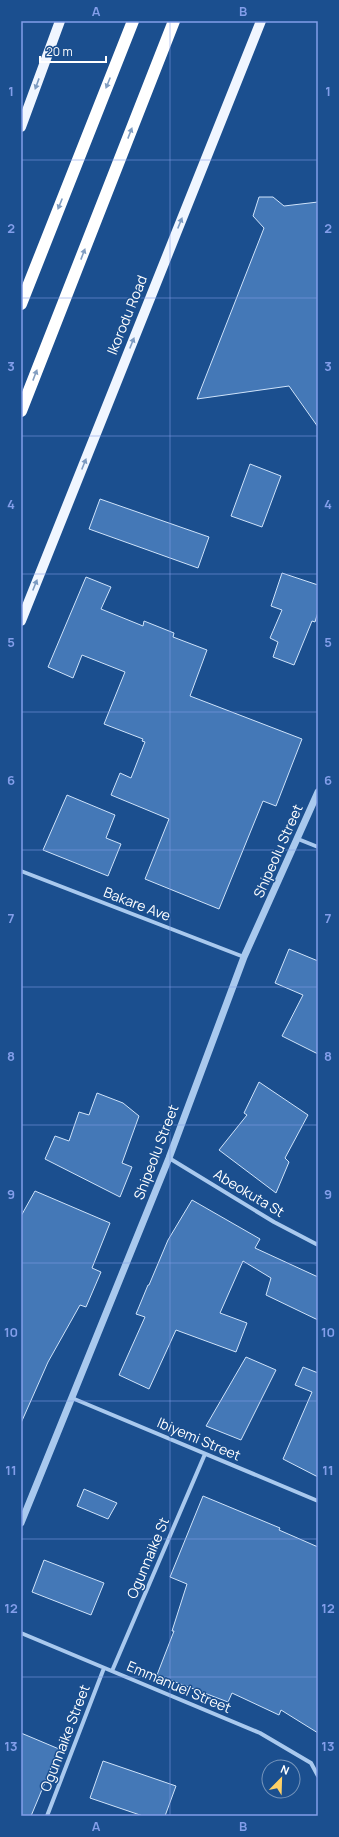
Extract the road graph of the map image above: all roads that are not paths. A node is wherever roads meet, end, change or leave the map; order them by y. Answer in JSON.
{"nodes":[{"id":1,"x":60,"y":21,"type":"edge"},
{"id":2,"x":133,"y":21,"type":"edge"},
{"id":3,"x":174,"y":21,"type":"edge"},
{"id":4,"x":261,"y":21,"type":"edge"},
{"id":5,"x":21,"y":127,"type":"edge"},
{"id":6,"x":21,"y":304,"type":"edge"},
{"id":7,"x":21,"y":411,"type":"edge"},
{"id":8,"x":21,"y":621,"type":"edge"},
{"id":9,"x":318,"y":792,"type":"edge"},
{"id":10,"x":298,"y":839,"type":"junction"},
{"id":11,"x":318,"y":847,"type":"edge"},
{"id":12,"x":21,"y":871,"type":"edge"},
{"id":13,"x":244,"y":957,"type":"junction"},
{"id":14,"x":169,"y":1158,"type":"junction"},
{"id":15,"x":318,"y":1245,"type":"edge"},
{"id":16,"x":72,"y":1398,"type":"junction"},
{"id":17,"x":205,"y":1454,"type":"junction"},
{"id":18,"x":318,"y":1501,"type":"edge"},
{"id":19,"x":21,"y":1523,"type":"edge"},
{"id":20,"x":21,"y":1633,"type":"edge"},
{"id":21,"x":104,"y":1668,"type":"junction"},
{"id":22,"x":112,"y":1671,"type":"junction"},
{"id":23,"x":318,"y":1776,"type":"edge"},
{"id":24,"x":47,"y":1816,"type":"edge"}],
"edges":[{"from":1,"to":5,"type":"main road","one_way":true},
{"from":2,"to":6,"type":"highway","one_way":true},
{"from":7,"to":3,"type":"highway","one_way":true},
{"from":8,"to":4,"type":"main road","name":"Ikorodu Road","one_way":true},
{"from":9,"to":10,"type":"street","name":"Shipeolu Street"},
{"from":10,"to":11,"type":"street"},
{"from":10,"to":13,"type":"street","name":"Shipeolu Street"},
{"from":12,"to":13,"type":"street","name":"Bakare Ave"},
{"from":13,"to":14,"type":"street","name":"Shipeolu Street"},
{"from":14,"to":15,"type":"street","name":"Abeokuta St"},
{"from":14,"to":16,"type":"street","name":"Shipeolu Street"},
{"from":16,"to":17,"type":"street","name":"Ibiyemi Street"},
{"from":16,"to":19,"type":"street","name":"Shipeolu Street"},
{"from":17,"to":18,"type":"street","name":"Ibiyemi Street"},
{"from":17,"to":22,"type":"street","name":"Ogunnaike St"},
{"from":20,"to":21,"type":"street","name":"Emmanuel Street"},
{"from":21,"to":22,"type":"street","name":"Emmanuel Street"},
{"from":21,"to":24,"type":"street","name":"Ogunnaike Street"},
{"from":22,"to":23,"type":"street","name":"Emmanuel Street"}]}
